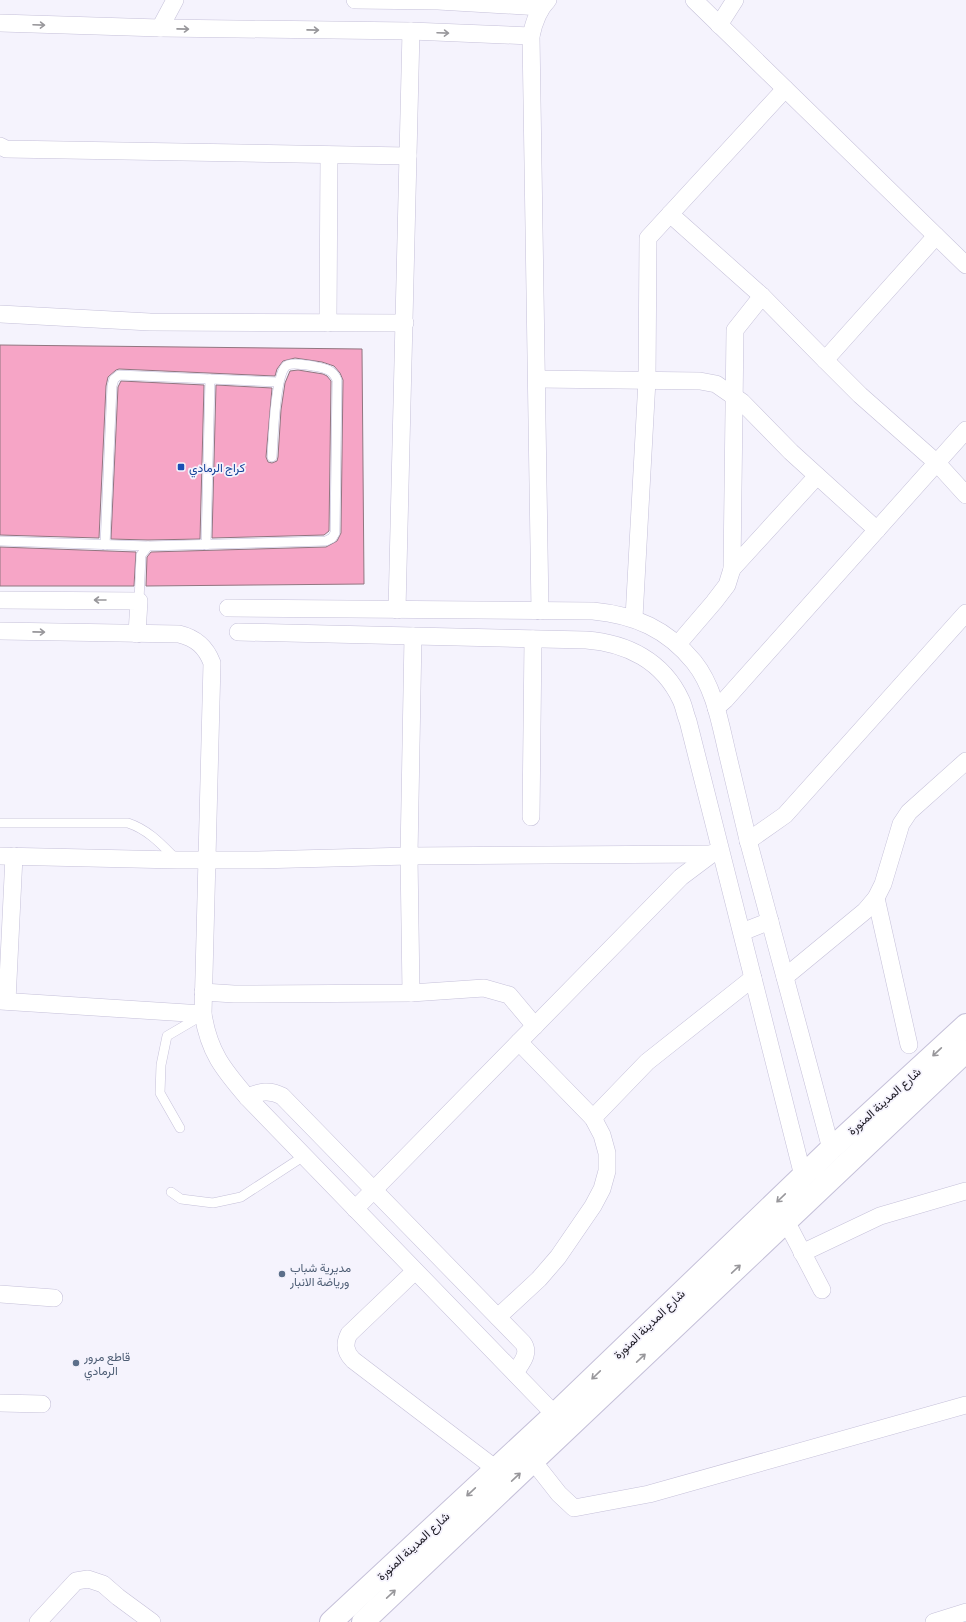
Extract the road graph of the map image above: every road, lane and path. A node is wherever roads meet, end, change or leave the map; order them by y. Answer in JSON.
{"nodes":[{"id":1,"x":175,"y":0,"type":"edge"},
{"id":2,"x":355,"y":0,"type":"edge"},
{"id":3,"x":694,"y":0,"type":"edge"},
{"id":4,"x":735,"y":0,"type":"edge"},
{"id":5,"x":438,"y":1,"type":"edge"},
{"id":6,"x":544,"y":3,"type":"edge"},
{"id":7,"x":0,"y":23,"type":"edge"},
{"id":8,"x":719,"y":25,"type":"junction"},
{"id":9,"x":160,"y":28,"type":"junction"},
{"id":10,"x":411,"y":31,"type":"junction"},
{"id":11,"x":530,"y":36,"type":"junction"},
{"id":12,"x":785,"y":88,"type":"junction"},
{"id":13,"x":0,"y":146,"type":"edge"},
{"id":14,"x":329,"y":155,"type":"junction"},
{"id":15,"x":408,"y":156,"type":"junction"},
{"id":16,"x":670,"y":214,"type":"junction"},
{"id":17,"x":936,"y":236,"type":"junction"},
{"id":18,"x":966,"y":265,"type":"edge"},
{"id":19,"x":762,"y":296,"type":"junction"},
{"id":20,"x":0,"y":314,"type":"edge"},
{"id":21,"x":328,"y":323,"type":"junction"},
{"id":22,"x":405,"y":323,"type":"junction"},
{"id":23,"x":825,"y":360,"type":"junction"},
{"id":24,"x":210,"y":379,"type":"junction"},
{"id":25,"x":536,"y":379,"type":"junction"},
{"id":26,"x":647,"y":380,"type":"junction"},
{"id":27,"x":278,"y":382,"type":"junction"},
{"id":28,"x":734,"y":396,"type":"junction"},
{"id":29,"x":966,"y":430,"type":"edge"},
{"id":30,"x":272,"y":457,"type":"dead end"},
{"id":31,"x":937,"y":463,"type":"junction"},
{"id":32,"x":818,"y":476,"type":"junction"},
{"id":33,"x":966,"y":495,"type":"edge"},
{"id":34,"x":877,"y":530,"type":"junction"},
{"id":35,"x":0,"y":541,"type":"edge"},
{"id":36,"x":105,"y":545,"type":"junction"},
{"id":37,"x":206,"y":545,"type":"junction"},
{"id":38,"x":148,"y":546,"type":"junction"},
{"id":39,"x":732,"y":569,"type":"junction"},
{"id":40,"x":0,"y":600,"type":"edge"},
{"id":41,"x":139,"y":600,"type":"junction"},
{"id":42,"x":228,"y":608,"type":"dead end"},
{"id":43,"x":397,"y":610,"type":"junction"},
{"id":44,"x":540,"y":611,"type":"junction"},
{"id":45,"x":966,"y":613,"type":"edge"},
{"id":46,"x":634,"y":618,"type":"junction"},
{"id":47,"x":0,"y":631,"type":"edge"},
{"id":48,"x":238,"y":632,"type":"dead end"},
{"id":49,"x":137,"y":634,"type":"junction"},
{"id":50,"x":413,"y":636,"type":"junction"},
{"id":51,"x":533,"y":639,"type":"junction"},
{"id":52,"x":678,"y":644,"type":"junction"},
{"id":53,"x":716,"y":708,"type":"junction"},
{"id":54,"x":966,"y":761,"type":"edge"},
{"id":55,"x":531,"y":817,"type":"dead end"},
{"id":56,"x":0,"y":823,"type":"edge"},
{"id":57,"x":748,"y":841,"type":"junction"},
{"id":58,"x":716,"y":851,"type":"junction"},
{"id":59,"x":7,"y":856,"type":"edge"},
{"id":60,"x":409,"y":856,"type":"junction"},
{"id":61,"x":177,"y":860,"type":"junction"},
{"id":62,"x":207,"y":860,"type":"junction"},
{"id":63,"x":876,"y":898,"type":"junction"},
{"id":64,"x":770,"y":921,"type":"junction"},
{"id":65,"x":742,"y":932,"type":"junction"},
{"id":66,"x":786,"y":977,"type":"junction"},
{"id":67,"x":753,"y":978,"type":"junction"},
{"id":68,"x":203,"y":992,"type":"junction"},
{"id":69,"x":411,"y":993,"type":"junction"},
{"id":70,"x":3,"y":1001,"type":"edge"},
{"id":71,"x":203,"y":1014,"type":"junction"},
{"id":72,"x":966,"y":1025,"type":"edge"},
{"id":73,"x":535,"y":1026,"type":"junction"},
{"id":74,"x":519,"y":1042,"type":"junction"},
{"id":75,"x":909,"y":1045,"type":"dead end"},
{"id":76,"x":966,"y":1050,"type":"edge"},
{"id":77,"x":247,"y":1097,"type":"junction"},
{"id":78,"x":891,"y":1108,"type":"junction"},
{"id":79,"x":593,"y":1118,"type":"junction"},
{"id":80,"x":180,"y":1128,"type":"dead end"},
{"id":81,"x":831,"y":1149,"type":"junction"},
{"id":82,"x":304,"y":1156,"type":"junction"},
{"id":83,"x":803,"y":1176,"type":"junction"},
{"id":84,"x":374,"y":1190,"type":"junction"},
{"id":85,"x":966,"y":1191,"type":"edge"},
{"id":86,"x":171,"y":1192,"type":"dead end"},
{"id":87,"x":355,"y":1209,"type":"junction"},
{"id":88,"x":786,"y":1221,"type":"junction"},
{"id":89,"x":802,"y":1253,"type":"junction"},
{"id":90,"x":415,"y":1271,"type":"junction"},
{"id":91,"x":822,"y":1290,"type":"dead end"},
{"id":92,"x":0,"y":1294,"type":"edge"},
{"id":93,"x":54,"y":1298,"type":"dead end"},
{"id":94,"x":498,"y":1317,"type":"junction"},
{"id":95,"x":514,"y":1373,"type":"junction"},
{"id":96,"x":0,"y":1403,"type":"edge"},
{"id":97,"x":42,"y":1404,"type":"dead end"},
{"id":98,"x":966,"y":1405,"type":"edge"},
{"id":99,"x":561,"y":1421,"type":"junction"},
{"id":100,"x":533,"y":1461,"type":"junction"},
{"id":101,"x":496,"y":1469,"type":"junction"},
{"id":102,"x":966,"y":1612,"type":"edge"},
{"id":103,"x":38,"y":1622,"type":"edge"},
{"id":104,"x":152,"y":1622,"type":"edge"},
{"id":105,"x":331,"y":1622,"type":"edge"},
{"id":106,"x":364,"y":1622,"type":"edge"},
{"id":107,"x":934,"y":1622,"type":"edge"}],
"edges":[{"from":1,"to":9,"type":"street"},
{"from":2,"to":5,"type":"street"},
{"from":3,"to":8,"type":"street"},
{"from":4,"to":8,"type":"street"},
{"from":5,"to":6,"type":"street"},
{"from":6,"to":11,"type":"street"},
{"from":7,"to":9,"type":"street","one_way":true},
{"from":8,"to":12,"type":"street"},
{"from":9,"to":10,"type":"street","one_way":true},
{"from":10,"to":11,"type":"street","one_way":true},
{"from":10,"to":15,"type":"street"},
{"from":11,"to":25,"type":"street"},
{"from":12,"to":16,"type":"street"},
{"from":12,"to":17,"type":"street"},
{"from":13,"to":14,"type":"street"},
{"from":14,"to":15,"type":"street"},
{"from":14,"to":21,"type":"street"},
{"from":15,"to":22,"type":"street"},
{"from":16,"to":19,"type":"street"},
{"from":16,"to":26,"type":"street"},
{"from":17,"to":18,"type":"street"},
{"from":17,"to":23,"type":"street"},
{"from":19,"to":23,"type":"street"},
{"from":19,"to":28,"type":"street"},
{"from":20,"to":21,"type":"street"},
{"from":21,"to":22,"type":"street"},
{"from":22,"to":43,"type":"street"},
{"from":23,"to":31,"type":"street"},
{"from":24,"to":27,"type":"lane"},
{"from":24,"to":36,"type":"lane"},
{"from":24,"to":37,"type":"lane"},
{"from":25,"to":26,"type":"street"},
{"from":25,"to":44,"type":"street"},
{"from":26,"to":28,"type":"street"},
{"from":26,"to":46,"type":"street"},
{"from":27,"to":30,"type":"lane"},
{"from":27,"to":37,"type":"lane"},
{"from":28,"to":32,"type":"street"},
{"from":28,"to":39,"type":"street"},
{"from":29,"to":31,"type":"street"},
{"from":31,"to":33,"type":"street"},
{"from":31,"to":34,"type":"street"},
{"from":32,"to":34,"type":"street"},
{"from":32,"to":39,"type":"street"},
{"from":34,"to":53,"type":"street"},
{"from":35,"to":36,"type":"lane"},
{"from":36,"to":38,"type":"lane"},
{"from":37,"to":38,"type":"lane"},
{"from":38,"to":41,"type":"lane"},
{"from":39,"to":52,"type":"street"},
{"from":41,"to":40,"type":"street","one_way":true},
{"from":41,"to":49,"type":"street"},
{"from":42,"to":43,"type":"street"},
{"from":43,"to":44,"type":"street"},
{"from":44,"to":46,"type":"street"},
{"from":45,"to":57,"type":"street"},
{"from":46,"to":52,"type":"street"},
{"from":47,"to":49,"type":"street","one_way":true},
{"from":48,"to":50,"type":"street"},
{"from":49,"to":62,"type":"street"},
{"from":50,"to":51,"type":"street"},
{"from":50,"to":60,"type":"street"},
{"from":51,"to":55,"type":"street"},
{"from":51,"to":58,"type":"street"},
{"from":52,"to":53,"type":"street"},
{"from":53,"to":57,"type":"street"},
{"from":54,"to":63,"type":"street"},
{"from":56,"to":61,"type":"lane"},
{"from":57,"to":64,"type":"street"},
{"from":58,"to":60,"type":"street"},
{"from":58,"to":65,"type":"street"},
{"from":58,"to":73,"type":"street"},
{"from":59,"to":61,"type":"street"},
{"from":59,"to":70,"type":"street"},
{"from":60,"to":62,"type":"street"},
{"from":60,"to":69,"type":"street"},
{"from":61,"to":62,"type":"street"},
{"from":62,"to":68,"type":"street"},
{"from":63,"to":66,"type":"street"},
{"from":63,"to":75,"type":"street"},
{"from":64,"to":65,"type":"street"},
{"from":64,"to":66,"type":"street"},
{"from":65,"to":67,"type":"street"},
{"from":66,"to":81,"type":"street"},
{"from":67,"to":79,"type":"street"},
{"from":67,"to":83,"type":"street"},
{"from":68,"to":69,"type":"street"},
{"from":68,"to":71,"type":"street"},
{"from":69,"to":73,"type":"street"},
{"from":70,"to":71,"type":"street"},
{"from":71,"to":77,"type":"street"},
{"from":71,"to":80,"type":"lane"},
{"from":72,"to":78,"type":"main road","name":"شارع المدينة المنورة","one_way":true},
{"from":73,"to":74,"type":"street"},
{"from":74,"to":79,"type":"street"},
{"from":74,"to":84,"type":"street"},
{"from":76,"to":78,"type":"main road","name":"شارع المدينة المنورة"},
{"from":77,"to":82,"type":"street"},
{"from":77,"to":84,"type":"street"},
{"from":78,"to":81,"type":"main road","name":"شارع المدينة المنورة"},
{"from":78,"to":88,"type":"main road","name":"شارع المدينة المنورة"},
{"from":79,"to":94,"type":"street"},
{"from":81,"to":83,"type":"main road","name":"شارع المدينة المنورة"},
{"from":82,"to":86,"type":"lane"},
{"from":82,"to":87,"type":"street"},
{"from":83,"to":99,"type":"main road","name":"شارع المدينة المنورة","one_way":true},
{"from":84,"to":87,"type":"street"},
{"from":84,"to":94,"type":"street"},
{"from":85,"to":89,"type":"street"},
{"from":87,"to":90,"type":"street"},
{"from":88,"to":89,"type":"street"},
{"from":99,"to":88,"type":"main road","name":"شارع المدينة المنورة","one_way":true},
{"from":89,"to":91,"type":"street"},
{"from":90,"to":95,"type":"street"},
{"from":90,"to":101,"type":"street"},
{"from":92,"to":93,"type":"street"},
{"from":94,"to":95,"type":"street"},
{"from":95,"to":99,"type":"street"},
{"from":96,"to":97,"type":"street"},
{"from":98,"to":100,"type":"street"},
{"from":99,"to":100,"type":"main road","name":"شارع المدينة المنورة"},
{"from":99,"to":101,"type":"main road","name":"شارع المدينة المنورة"},
{"from":106,"to":100,"type":"main road","name":"شارع المدينة المنورة","one_way":true},
{"from":101,"to":105,"type":"main road","name":"شارع المدينة المنورة","one_way":true},
{"from":102,"to":107,"type":"street"},
{"from":103,"to":104,"type":"street"}]}
